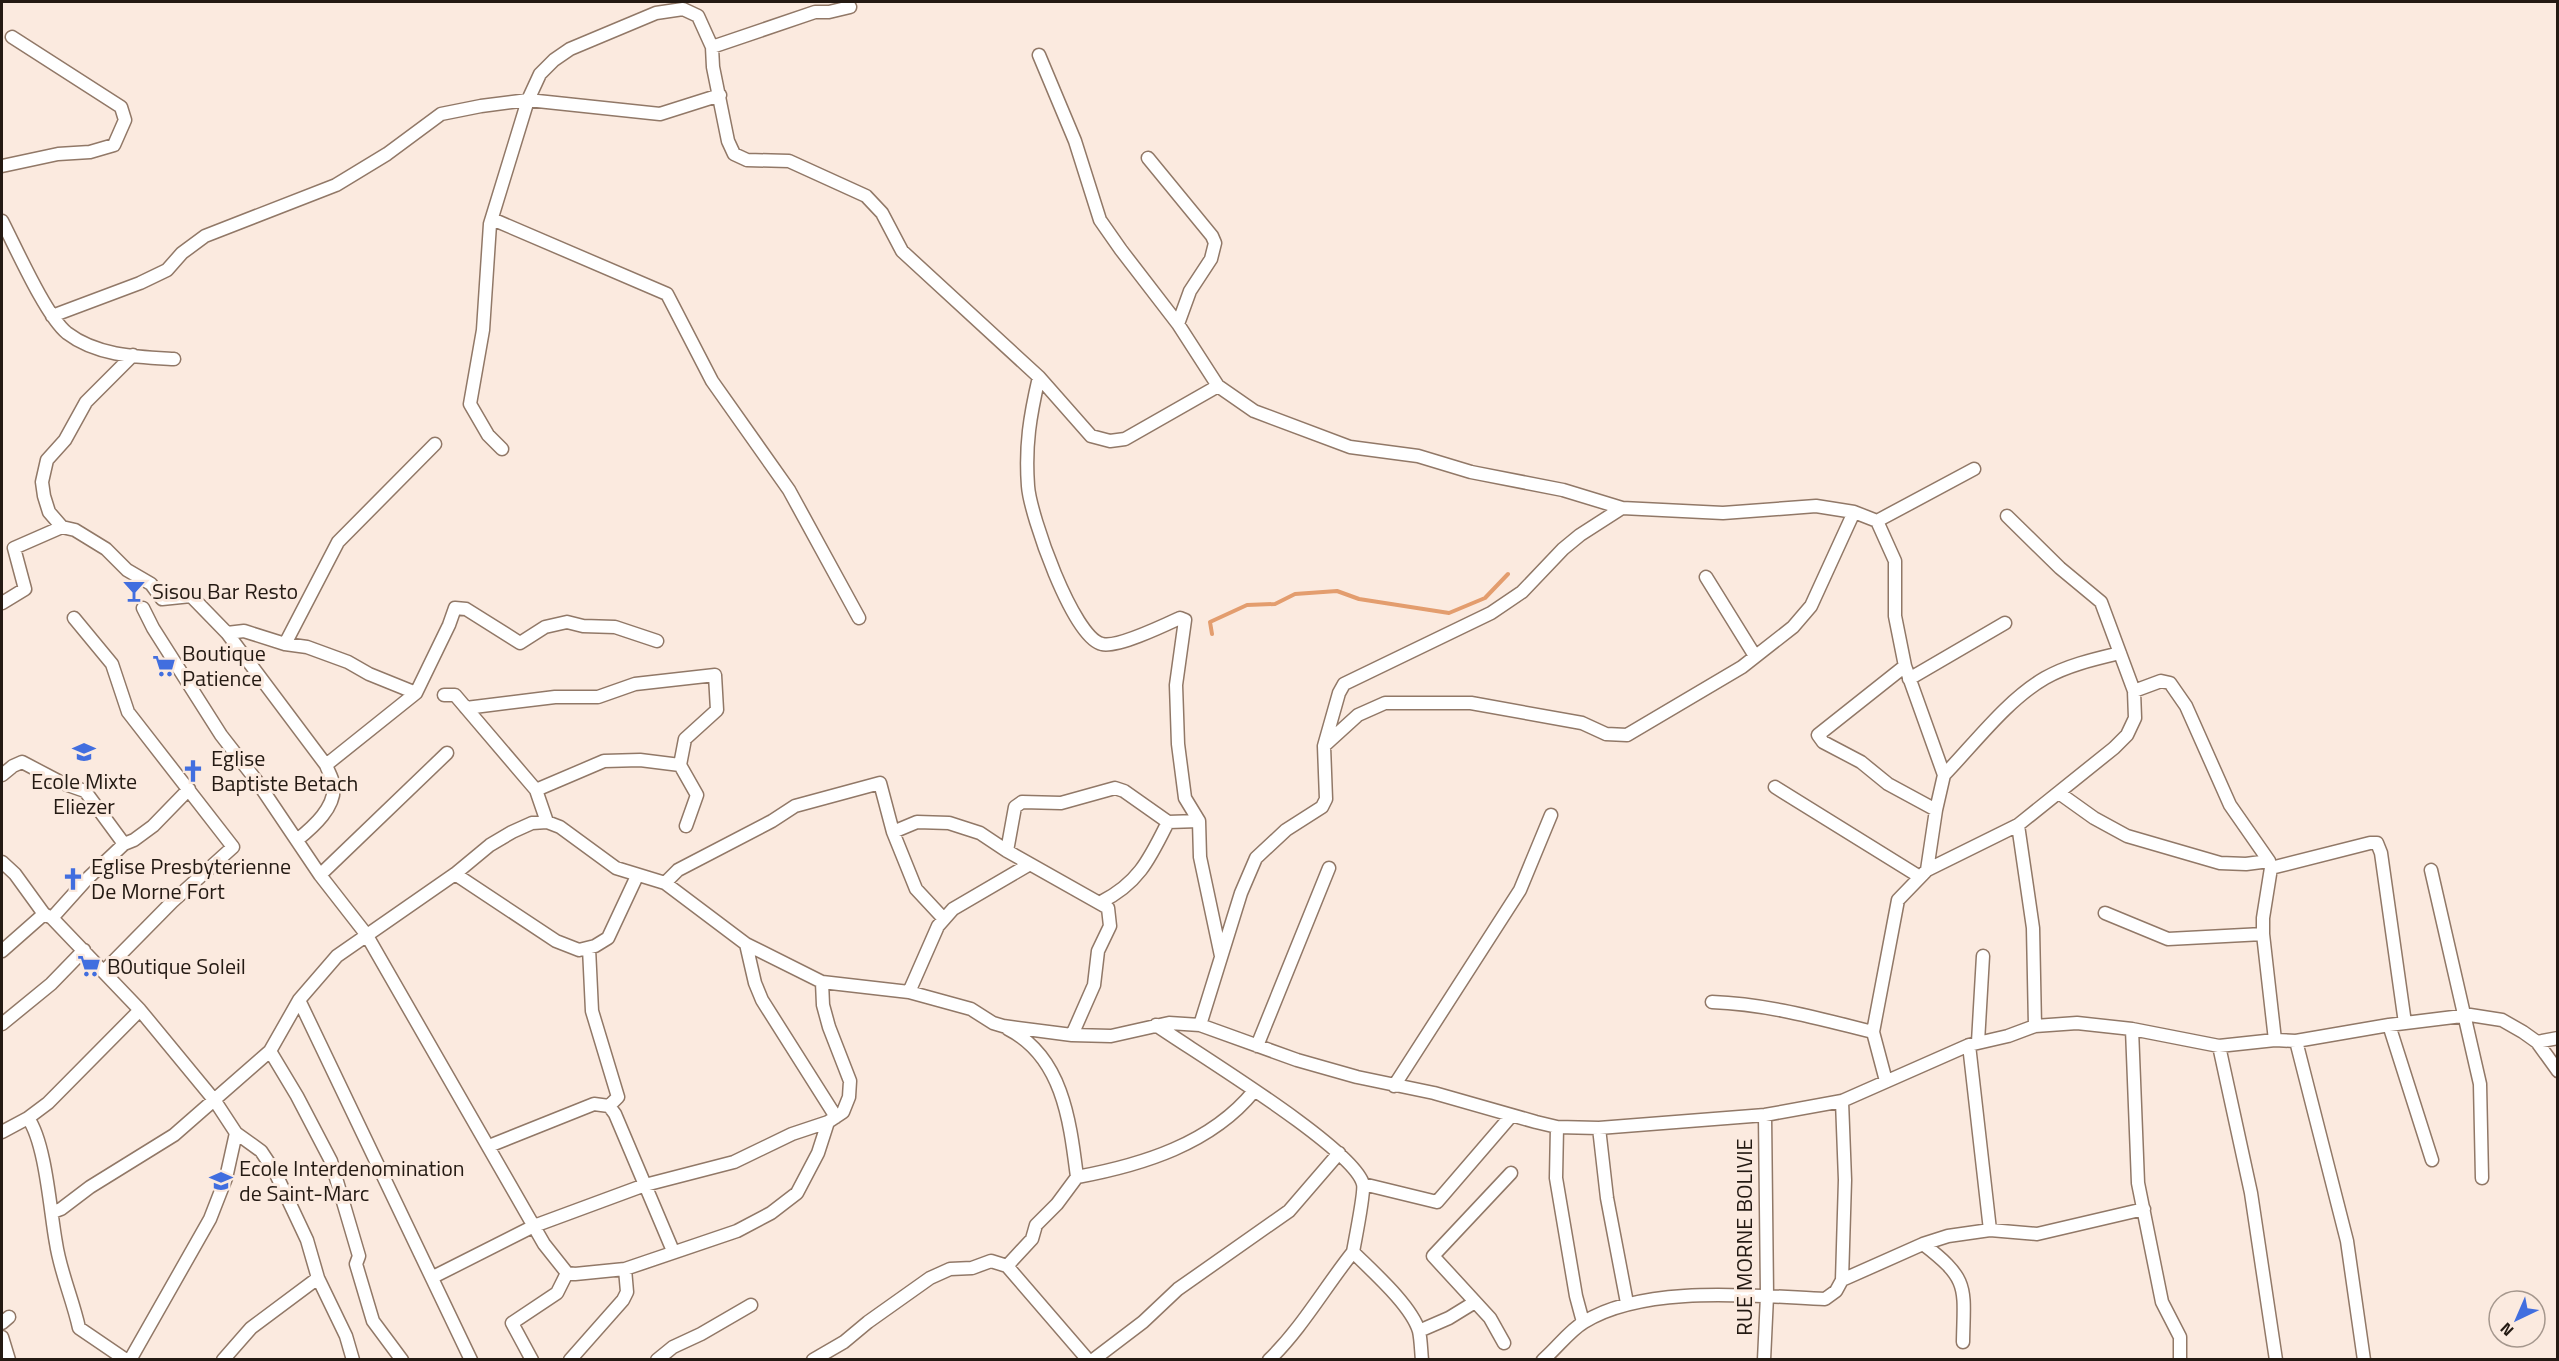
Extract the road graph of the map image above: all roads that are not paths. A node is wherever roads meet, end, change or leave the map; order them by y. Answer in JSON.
{"nodes":[{"id":1,"x":850,"y":6,"type":"dead end"},
{"id":2,"x":12,"y":37,"type":"dead end"},
{"id":3,"x":712,"y":47,"type":"junction"},
{"id":4,"x":1039,"y":55,"type":"dead end"},
{"id":5,"x":720,"y":94,"type":"junction"},
{"id":6,"x":528,"y":100,"type":"junction"},
{"id":7,"x":1148,"y":158,"type":"dead end"},
{"id":8,"x":2,"y":166,"type":"edge"},
{"id":9,"x":492,"y":219,"type":"junction"},
{"id":10,"x":2,"y":221,"type":"edge"},
{"id":11,"x":52,"y":316,"type":"junction"},
{"id":12,"x":1178,"y":324,"type":"junction"},
{"id":13,"x":133,"y":355,"type":"junction"},
{"id":14,"x":174,"y":359,"type":"dead end"},
{"id":15,"x":1039,"y":377,"type":"junction"},
{"id":16,"x":1218,"y":386,"type":"junction"},
{"id":17,"x":435,"y":444,"type":"dead end"},
{"id":18,"x":502,"y":449,"type":"dead end"},
{"id":19,"x":1974,"y":469,"type":"dead end"},
{"id":20,"x":1622,"y":508,"type":"junction"},
{"id":21,"x":1854,"y":512,"type":"junction"},
{"id":22,"x":2007,"y":516,"type":"dead end"},
{"id":23,"x":1877,"y":521,"type":"junction"},
{"id":24,"x":62,"y":527,"type":"junction"},
{"id":25,"x":1706,"y":578,"type":"dead end"},
{"id":26,"x":2,"y":603,"type":"edge"},
{"id":27,"x":143,"y":608,"type":"dead end"},
{"id":28,"x":74,"y":618,"type":"dead end"},
{"id":29,"x":859,"y":618,"type":"dead end"},
{"id":30,"x":2005,"y":623,"type":"dead end"},
{"id":31,"x":227,"y":633,"type":"junction"},
{"id":32,"x":657,"y":641,"type":"dead end"},
{"id":33,"x":285,"y":644,"type":"junction"},
{"id":34,"x":2120,"y":653,"type":"junction"},
{"id":35,"x":1755,"y":656,"type":"junction"},
{"id":36,"x":1905,"y":666,"type":"junction"},
{"id":37,"x":1909,"y":679,"type":"junction"},
{"id":38,"x":2134,"y":691,"type":"junction"},
{"id":39,"x":416,"y":693,"type":"junction"},
{"id":40,"x":444,"y":695,"type":"dead end"},
{"id":41,"x":466,"y":708,"type":"junction"},
{"id":42,"x":1324,"y":746,"type":"junction"},
{"id":43,"x":447,"y":753,"type":"dead end"},
{"id":44,"x":326,"y":765,"type":"junction"},
{"id":45,"x":680,"y":765,"type":"junction"},
{"id":46,"x":1944,"y":774,"type":"junction"},
{"id":47,"x":2,"y":775,"type":"edge"},
{"id":48,"x":1775,"y":787,"type":"dead end"},
{"id":49,"x":189,"y":789,"type":"junction"},
{"id":50,"x":536,"y":790,"type":"junction"},
{"id":51,"x":2059,"y":793,"type":"junction"},
{"id":52,"x":1936,"y":810,"type":"junction"},
{"id":53,"x":1551,"y":815,"type":"dead end"},
{"id":54,"x":1199,"y":821,"type":"junction"},
{"id":55,"x":547,"y":822,"type":"junction"},
{"id":56,"x":1168,"y":822,"type":"junction"},
{"id":57,"x":2018,"y":825,"type":"junction"},
{"id":58,"x":686,"y":826,"type":"dead end"},
{"id":59,"x":893,"y":832,"type":"junction"},
{"id":60,"x":297,"y":840,"type":"junction"},
{"id":61,"x":124,"y":844,"type":"junction"},
{"id":62,"x":1007,"y":851,"type":"junction"},
{"id":63,"x":2,"y":862,"type":"edge"},
{"id":64,"x":1030,"y":864,"type":"junction"},
{"id":65,"x":2270,"y":864,"type":"junction"},
{"id":66,"x":1329,"y":868,"type":"dead end"},
{"id":67,"x":2431,"y":870,"type":"dead end"},
{"id":68,"x":1924,"y":873,"type":"junction"},
{"id":69,"x":320,"y":874,"type":"junction"},
{"id":70,"x":455,"y":874,"type":"junction"},
{"id":71,"x":637,"y":876,"type":"junction"},
{"id":72,"x":665,"y":883,"type":"junction"},
{"id":73,"x":1101,"y":902,"type":"junction"},
{"id":74,"x":2105,"y":913,"type":"dead end"},
{"id":75,"x":48,"y":916,"type":"junction"},
{"id":76,"x":943,"y":918,"type":"junction"},
{"id":77,"x":366,"y":934,"type":"junction"},
{"id":78,"x":2263,"y":934,"type":"junction"},
{"id":79,"x":746,"y":944,"type":"junction"},
{"id":80,"x":589,"y":948,"type":"junction"},
{"id":81,"x":84,"y":950,"type":"junction"},
{"id":82,"x":2,"y":951,"type":"edge"},
{"id":83,"x":1221,"y":956,"type":"junction"},
{"id":84,"x":1983,"y":956,"type":"dead end"},
{"id":85,"x":104,"y":971,"type":"junction"},
{"id":86,"x":822,"y":982,"type":"junction"},
{"id":87,"x":909,"y":992,"type":"junction"},
{"id":88,"x":299,"y":1000,"type":"junction"},
{"id":89,"x":1712,"y":1002,"type":"dead end"},
{"id":90,"x":140,"y":1010,"type":"junction"},
{"id":91,"x":2464,"y":1015,"type":"junction"},
{"id":92,"x":2405,"y":1023,"type":"junction"},
{"id":93,"x":2,"y":1024,"type":"edge"},
{"id":94,"x":1156,"y":1025,"type":"junction"},
{"id":95,"x":1200,"y":1025,"type":"junction"},
{"id":96,"x":2389,"y":1025,"type":"junction"},
{"id":97,"x":1003,"y":1026,"type":"junction"},
{"id":98,"x":2035,"y":1026,"type":"junction"},
{"id":99,"x":2132,"y":1029,"type":"junction"},
{"id":100,"x":1873,"y":1032,"type":"junction"},
{"id":101,"x":1072,"y":1035,"type":"junction"},
{"id":102,"x":2558,"y":1038,"type":"edge"},
{"id":103,"x":2275,"y":1040,"type":"junction"},
{"id":104,"x":2296,"y":1041,"type":"junction"},
{"id":105,"x":2537,"y":1041,"type":"junction"},
{"id":106,"x":1974,"y":1044,"type":"junction"},
{"id":107,"x":1257,"y":1046,"type":"junction"},
{"id":108,"x":2219,"y":1047,"type":"junction"},
{"id":109,"x":270,"y":1051,"type":"junction"},
{"id":110,"x":2558,"y":1071,"type":"edge"},
{"id":111,"x":1887,"y":1081,"type":"junction"},
{"id":112,"x":1394,"y":1086,"type":"junction"},
{"id":113,"x":1254,"y":1091,"type":"junction"},
{"id":114,"x":215,"y":1101,"type":"junction"},
{"id":115,"x":1842,"y":1101,"type":"junction"},
{"id":116,"x":609,"y":1106,"type":"junction"},
{"id":117,"x":1765,"y":1114,"type":"junction"},
{"id":118,"x":1511,"y":1116,"type":"junction"},
{"id":119,"x":28,"y":1118,"type":"junction"},
{"id":120,"x":832,"y":1120,"type":"junction"},
{"id":121,"x":1557,"y":1127,"type":"junction"},
{"id":122,"x":1599,"y":1128,"type":"junction"},
{"id":123,"x":2,"y":1132,"type":"edge"},
{"id":124,"x":236,"y":1133,"type":"junction"},
{"id":125,"x":489,"y":1146,"type":"junction"},
{"id":126,"x":1339,"y":1153,"type":"junction"},
{"id":127,"x":2432,"y":1160,"type":"dead end"},
{"id":128,"x":1510,"y":1173,"type":"dead end"},
{"id":129,"x":1077,"y":1177,"type":"junction"},
{"id":130,"x":2482,"y":1178,"type":"dead end"},
{"id":131,"x":1363,"y":1184,"type":"junction"},
{"id":132,"x":645,"y":1185,"type":"junction"},
{"id":133,"x":2144,"y":1209,"type":"junction"},
{"id":134,"x":53,"y":1212,"type":"junction"},
{"id":135,"x":534,"y":1226,"type":"junction"},
{"id":136,"x":1990,"y":1230,"type":"junction"},
{"id":137,"x":1923,"y":1244,"type":"junction"},
{"id":138,"x":673,"y":1251,"type":"junction"},
{"id":139,"x":1353,"y":1252,"type":"junction"},
{"id":140,"x":1007,"y":1266,"type":"junction"},
{"id":141,"x":625,"y":1269,"type":"junction"},
{"id":142,"x":567,"y":1273,"type":"junction"},
{"id":143,"x":433,"y":1277,"type":"junction"},
{"id":144,"x":318,"y":1278,"type":"junction"},
{"id":145,"x":1842,"y":1280,"type":"junction"},
{"id":146,"x":1767,"y":1296,"type":"junction"},
{"id":147,"x":1475,"y":1302,"type":"junction"},
{"id":148,"x":1627,"y":1303,"type":"junction"},
{"id":149,"x":751,"y":1305,"type":"dead end"},
{"id":150,"x":1583,"y":1323,"type":"junction"},
{"id":151,"x":1419,"y":1331,"type":"junction"},
{"id":152,"x":2,"y":1337,"type":"edge"},
{"id":153,"x":1963,"y":1342,"type":"dead end"},
{"id":154,"x":1504,"y":1343,"type":"dead end"},
{"id":155,"x":350,"y":1358,"type":"edge"},
{"id":156,"x":9,"y":1359,"type":"edge"},
{"id":157,"x":128,"y":1359,"type":"edge"},
{"id":158,"x":223,"y":1359,"type":"edge"},
{"id":159,"x":402,"y":1359,"type":"edge"},
{"id":160,"x":471,"y":1359,"type":"edge"},
{"id":161,"x":532,"y":1359,"type":"edge"},
{"id":162,"x":570,"y":1359,"type":"edge"},
{"id":163,"x":657,"y":1359,"type":"edge"},
{"id":164,"x":813,"y":1359,"type":"edge"},
{"id":165,"x":1088,"y":1359,"type":"edge"},
{"id":166,"x":1093,"y":1359,"type":"edge"},
{"id":167,"x":1269,"y":1359,"type":"edge"},
{"id":168,"x":1422,"y":1359,"type":"edge"},
{"id":169,"x":1543,"y":1359,"type":"edge"},
{"id":170,"x":1764,"y":1359,"type":"edge"},
{"id":171,"x":2180,"y":1359,"type":"edge"},
{"id":172,"x":2277,"y":1359,"type":"edge"},
{"id":173,"x":2364,"y":1359,"type":"edge"}],
"edges":[{"from":1,"to":3,"type":"street"},
{"from":2,"to":8,"type":"street"},
{"from":3,"to":5,"type":"street"},
{"from":3,"to":6,"type":"street"},
{"from":4,"to":12,"type":"street"},
{"from":5,"to":6,"type":"street"},
{"from":5,"to":15,"type":"street"},
{"from":6,"to":9,"type":"street"},
{"from":6,"to":11,"type":"street"},
{"from":7,"to":12,"type":"street"},
{"from":9,"to":18,"type":"street"},
{"from":9,"to":29,"type":"street"},
{"from":10,"to":11,"type":"street"},
{"from":11,"to":13,"type":"street"},
{"from":12,"to":16,"type":"street"},
{"from":13,"to":14,"type":"street"},
{"from":13,"to":24,"type":"street"},
{"from":15,"to":16,"type":"street"},
{"from":15,"to":54,"type":"street"},
{"from":16,"to":20,"type":"street"},
{"from":17,"to":33,"type":"street"},
{"from":19,"to":23,"type":"street"},
{"from":20,"to":21,"type":"street"},
{"from":20,"to":42,"type":"street"},
{"from":21,"to":23,"type":"street"},
{"from":21,"to":35,"type":"street"},
{"from":22,"to":34,"type":"street"},
{"from":23,"to":36,"type":"street"},
{"from":24,"to":26,"type":"street"},
{"from":24,"to":31,"type":"street"},
{"from":25,"to":35,"type":"street"},
{"from":27,"to":60,"type":"street"},
{"from":28,"to":49,"type":"street"},
{"from":30,"to":37,"type":"street"},
{"from":31,"to":33,"type":"street"},
{"from":31,"to":44,"type":"street"},
{"from":32,"to":39,"type":"street"},
{"from":33,"to":39,"type":"street"},
{"from":34,"to":38,"type":"street"},
{"from":34,"to":46,"type":"street"},
{"from":35,"to":42,"type":"street"},
{"from":36,"to":37,"type":"street"},
{"from":36,"to":52,"type":"street"},
{"from":37,"to":46,"type":"street"},
{"from":38,"to":51,"type":"street"},
{"from":38,"to":65,"type":"street"},
{"from":39,"to":44,"type":"street"},
{"from":40,"to":41,"type":"street"},
{"from":41,"to":45,"type":"street"},
{"from":41,"to":50,"type":"street"},
{"from":42,"to":83,"type":"street"},
{"from":43,"to":69,"type":"street"},
{"from":44,"to":60,"type":"street"},
{"from":45,"to":50,"type":"street"},
{"from":45,"to":58,"type":"street"},
{"from":46,"to":52,"type":"street"},
{"from":47,"to":61,"type":"street"},
{"from":48,"to":68,"type":"street"},
{"from":49,"to":61,"type":"street"},
{"from":49,"to":85,"type":"street"},
{"from":50,"to":55,"type":"street"},
{"from":51,"to":57,"type":"street"},
{"from":51,"to":65,"type":"street"},
{"from":52,"to":68,"type":"street"},
{"from":53,"to":112,"type":"street"},
{"from":54,"to":56,"type":"street"},
{"from":54,"to":83,"type":"street"},
{"from":55,"to":70,"type":"street"},
{"from":55,"to":71,"type":"street"},
{"from":56,"to":62,"type":"street"},
{"from":56,"to":73,"type":"street"},
{"from":57,"to":68,"type":"street"},
{"from":57,"to":98,"type":"street"},
{"from":59,"to":62,"type":"street"},
{"from":59,"to":72,"type":"street"},
{"from":59,"to":76,"type":"street"},
{"from":60,"to":69,"type":"street"},
{"from":61,"to":75,"type":"street"},
{"from":62,"to":64,"type":"street"},
{"from":63,"to":75,"type":"street"},
{"from":64,"to":73,"type":"street"},
{"from":64,"to":76,"type":"street"},
{"from":65,"to":78,"type":"street"},
{"from":65,"to":92,"type":"street"},
{"from":66,"to":107,"type":"street"},
{"from":67,"to":91,"type":"street"},
{"from":68,"to":100,"type":"street"},
{"from":69,"to":77,"type":"street"},
{"from":70,"to":77,"type":"street"},
{"from":70,"to":80,"type":"street"},
{"from":71,"to":72,"type":"street"},
{"from":71,"to":80,"type":"street"},
{"from":72,"to":79,"type":"street"},
{"from":73,"to":101,"type":"street"},
{"from":74,"to":78,"type":"street"},
{"from":75,"to":81,"type":"street"},
{"from":75,"to":82,"type":"street"},
{"from":76,"to":87,"type":"street"},
{"from":77,"to":88,"type":"street"},
{"from":77,"to":125,"type":"street"},
{"from":78,"to":103,"type":"street"},
{"from":79,"to":86,"type":"street"},
{"from":79,"to":120,"type":"street"},
{"from":80,"to":116,"type":"street"},
{"from":81,"to":85,"type":"street"},
{"from":81,"to":93,"type":"street"},
{"from":83,"to":95,"type":"street"},
{"from":84,"to":106,"type":"street"},
{"from":85,"to":90,"type":"street"},
{"from":86,"to":87,"type":"street"},
{"from":86,"to":120,"type":"street"},
{"from":87,"to":97,"type":"street"},
{"from":88,"to":109,"type":"street"},
{"from":88,"to":143,"type":"street"},
{"from":89,"to":100,"type":"street"},
{"from":90,"to":114,"type":"street"},
{"from":90,"to":119,"type":"street"},
{"from":91,"to":92,"type":"street"},
{"from":91,"to":105,"type":"street"},
{"from":91,"to":130,"type":"street"},
{"from":92,"to":96,"type":"street"},
{"from":94,"to":95,"type":"street"},
{"from":94,"to":101,"type":"street"},
{"from":94,"to":113,"type":"street"},
{"from":95,"to":107,"type":"street"},
{"from":96,"to":104,"type":"street"},
{"from":96,"to":127,"type":"street"},
{"from":97,"to":101,"type":"street"},
{"from":97,"to":129,"type":"street"},
{"from":98,"to":99,"type":"street"},
{"from":98,"to":106,"type":"street"},
{"from":99,"to":108,"type":"street"},
{"from":99,"to":133,"type":"street"},
{"from":100,"to":111,"type":"street"},
{"from":102,"to":105,"type":"street"},
{"from":103,"to":104,"type":"street"},
{"from":103,"to":108,"type":"street"},
{"from":104,"to":173,"type":"street"},
{"from":105,"to":110,"type":"street"},
{"from":106,"to":111,"type":"street"},
{"from":106,"to":136,"type":"street"},
{"from":107,"to":112,"type":"street"},
{"from":108,"to":172,"type":"street"},
{"from":109,"to":114,"type":"street"},
{"from":109,"to":159,"type":"street"},
{"from":111,"to":115,"type":"street"},
{"from":112,"to":118,"type":"street"},
{"from":113,"to":126,"type":"street"},
{"from":113,"to":129,"type":"street"},
{"from":114,"to":124,"type":"street"},
{"from":114,"to":134,"type":"street"},
{"from":115,"to":117,"type":"street"},
{"from":115,"to":145,"type":"street"},
{"from":116,"to":125,"type":"street"},
{"from":116,"to":132,"type":"street"},
{"from":117,"to":122,"type":"street"},
{"from":117,"to":146,"type":"street","name":"RUE MORNE BOLIVIE"},
{"from":118,"to":121,"type":"street"},
{"from":118,"to":131,"type":"street"},
{"from":119,"to":123,"type":"street"},
{"from":119,"to":134,"type":"street"},
{"from":120,"to":132,"type":"street"},
{"from":120,"to":138,"type":"street"},
{"from":121,"to":122,"type":"street"},
{"from":121,"to":150,"type":"street"},
{"from":122,"to":148,"type":"street"},
{"from":124,"to":144,"type":"street"},
{"from":124,"to":157,"type":"street"},
{"from":125,"to":135,"type":"street"},
{"from":126,"to":131,"type":"street"},
{"from":126,"to":166,"type":"street"},
{"from":128,"to":147,"type":"street"},
{"from":129,"to":140,"type":"street"},
{"from":131,"to":139,"type":"street"},
{"from":132,"to":135,"type":"street"},
{"from":132,"to":138,"type":"street"},
{"from":133,"to":136,"type":"street"},
{"from":133,"to":171,"type":"street"},
{"from":134,"to":157,"type":"street"},
{"from":135,"to":142,"type":"street"},
{"from":135,"to":143,"type":"street"},
{"from":136,"to":137,"type":"street"},
{"from":137,"to":145,"type":"street"},
{"from":137,"to":153,"type":"street"},
{"from":138,"to":141,"type":"street"},
{"from":139,"to":151,"type":"street"},
{"from":139,"to":167,"type":"street"},
{"from":140,"to":164,"type":"street"},
{"from":140,"to":165,"type":"street"},
{"from":141,"to":142,"type":"street"},
{"from":141,"to":162,"type":"street"},
{"from":142,"to":161,"type":"street"},
{"from":143,"to":160,"type":"street"},
{"from":144,"to":155,"type":"street"},
{"from":144,"to":158,"type":"street"},
{"from":145,"to":146,"type":"street"},
{"from":146,"to":148,"type":"street"},
{"from":146,"to":170,"type":"street","name":"RUE MORNE BOLIVIE"},
{"from":147,"to":151,"type":"street"},
{"from":147,"to":154,"type":"street"},
{"from":148,"to":150,"type":"street"},
{"from":149,"to":163,"type":"street"},
{"from":150,"to":169,"type":"street"},
{"from":151,"to":168,"type":"street"},
{"from":152,"to":156,"type":"street"}]}
